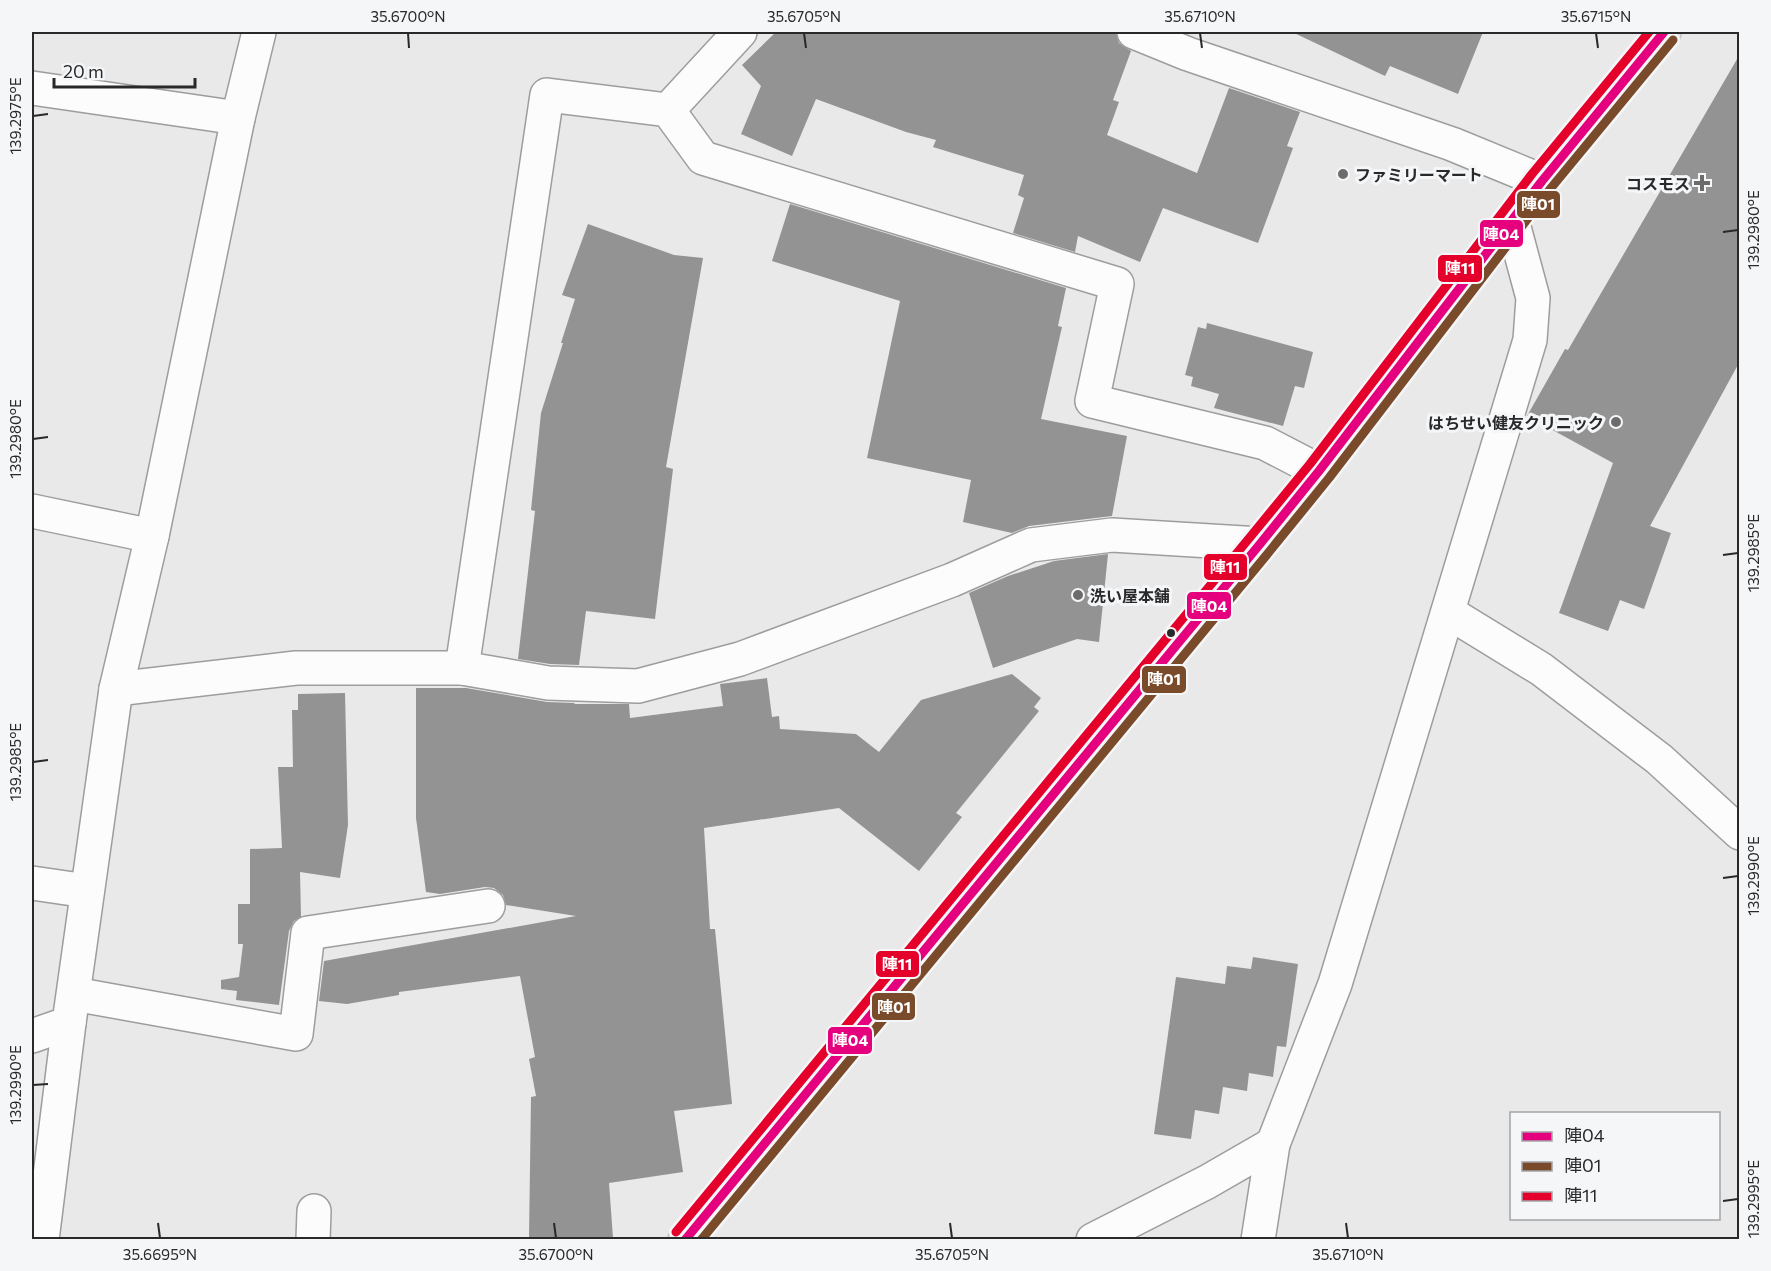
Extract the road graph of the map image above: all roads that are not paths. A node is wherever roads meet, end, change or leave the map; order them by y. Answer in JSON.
{"nodes":[{"id":1,"x":259,"y":32,"type":"edge"},
{"id":2,"x":740,"y":32,"type":"edge"},
{"id":3,"x":1134,"y":32,"type":"edge"},
{"id":4,"x":1664,"y":32,"type":"edge"},
{"id":5,"x":32,"y":88,"type":"edge"},
{"id":6,"x":668,"y":110,"type":"junction"},
{"id":7,"x":238,"y":118,"type":"junction"},
{"id":8,"x":1542,"y":181,"type":"junction"},
{"id":9,"x":1512,"y":220,"type":"junction"},
{"id":10,"x":1318,"y":471,"type":"junction"},
{"id":11,"x":32,"y":511,"type":"edge"},
{"id":12,"x":152,"y":536,"type":"junction"},
{"id":13,"x":1260,"y":544,"type":"junction"},
{"id":14,"x":1448,"y":612,"type":"junction"},
{"id":15,"x":462,"y":668,"type":"junction"},
{"id":16,"x":116,"y":689,"type":"junction"},
{"id":17,"x":1740,"y":833,"type":"edge"},
{"id":18,"x":32,"y":883,"type":"edge"},
{"id":19,"x":87,"y":891,"type":"junction"},
{"id":20,"x":488,"y":906,"type":"dead end"},
{"id":21,"x":72,"y":1009,"type":"junction"},
{"id":22,"x":32,"y":1035,"type":"edge"},
{"id":23,"x":1273,"y":1144,"type":"junction"},
{"id":24,"x":42,"y":1239,"type":"edge"},
{"id":25,"x":685,"y":1239,"type":"edge"},
{"id":26,"x":1093,"y":1239,"type":"edge"},
{"id":27,"x":1258,"y":1239,"type":"edge"}],
"edges":[{"from":1,"to":7,"type":"street"},
{"from":2,"to":6,"type":"street"},
{"from":3,"to":8,"type":"street"},
{"from":4,"to":8,"type":"main road"},
{"from":5,"to":7,"type":"street"},
{"from":6,"to":10,"type":"street"},
{"from":6,"to":15,"type":"street"},
{"from":7,"to":12,"type":"street"},
{"from":8,"to":9,"type":"main road"},
{"from":9,"to":10,"type":"main road"},
{"from":9,"to":14,"type":"street"},
{"from":10,"to":13,"type":"main road"},
{"from":11,"to":12,"type":"street"},
{"from":12,"to":16,"type":"street"},
{"from":13,"to":15,"type":"street"},
{"from":13,"to":25,"type":"main road"},
{"from":14,"to":17,"type":"street"},
{"from":14,"to":23,"type":"street"},
{"from":15,"to":16,"type":"street"},
{"from":16,"to":19,"type":"street"},
{"from":18,"to":19,"type":"street"},
{"from":19,"to":21,"type":"street"},
{"from":20,"to":21,"type":"street"},
{"from":21,"to":22,"type":"street"},
{"from":21,"to":24,"type":"street"},
{"from":23,"to":26,"type":"street"},
{"from":23,"to":27,"type":"street"}]}
